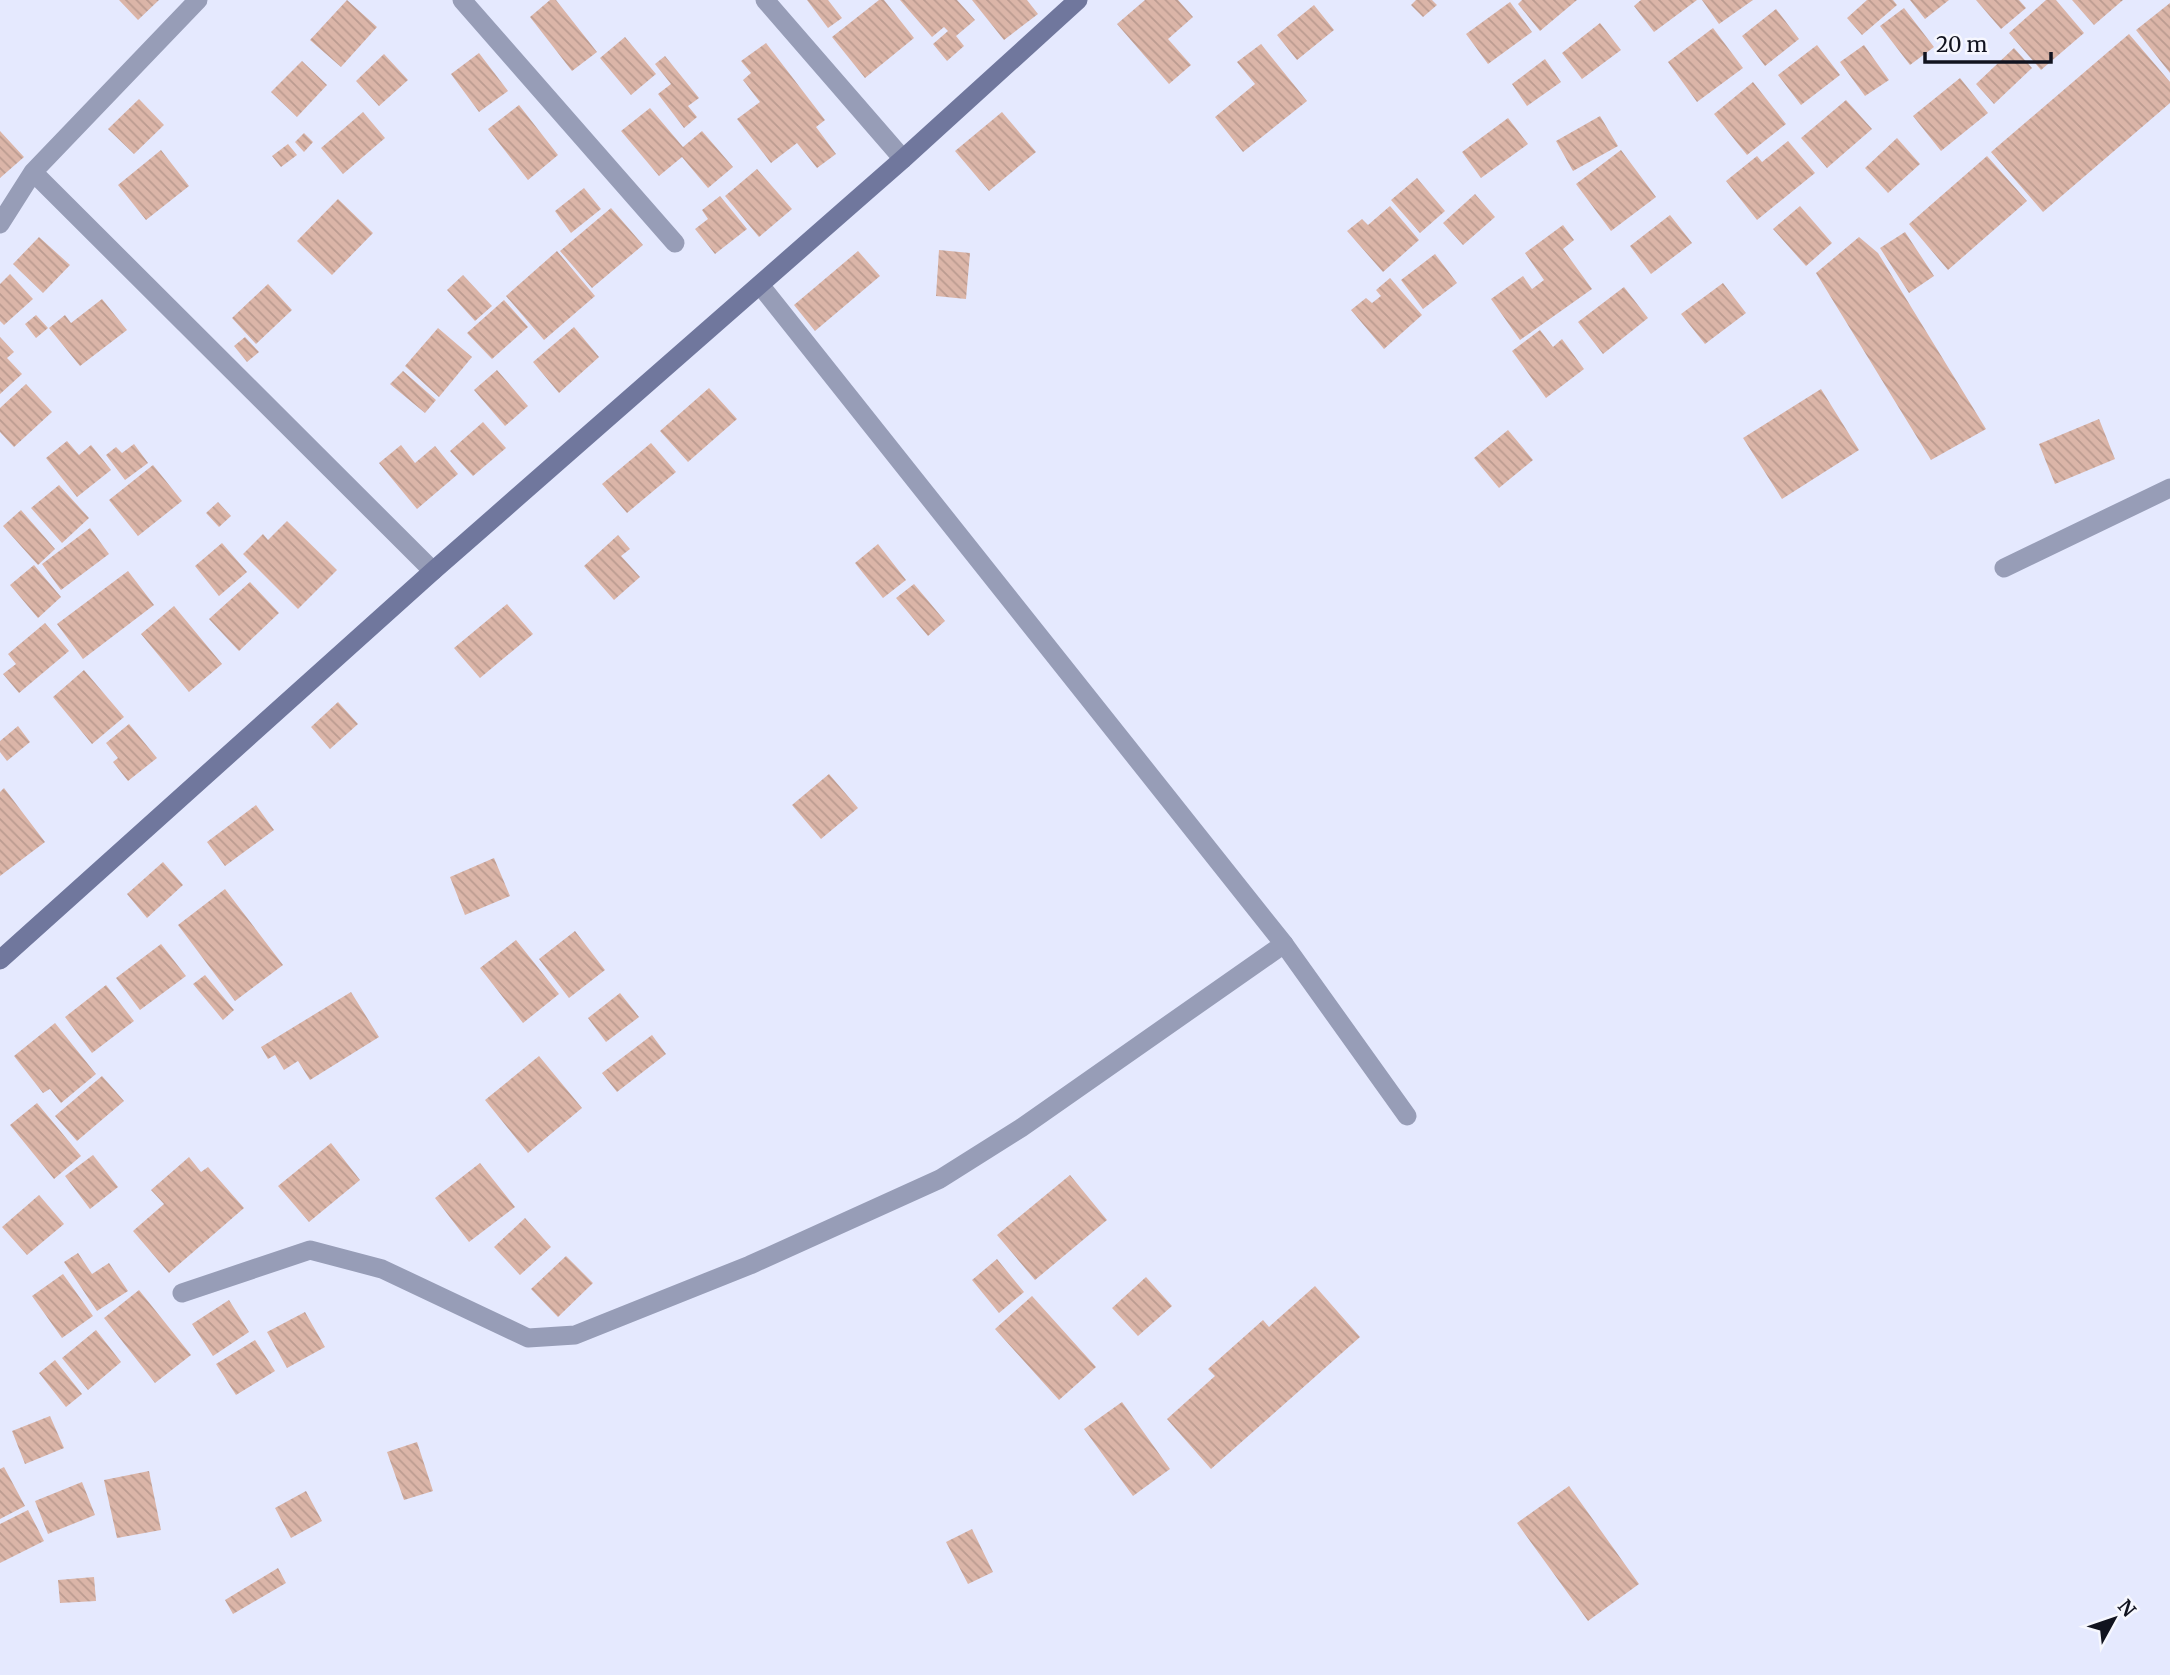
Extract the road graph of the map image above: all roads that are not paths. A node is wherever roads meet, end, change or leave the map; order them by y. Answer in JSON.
{"nodes":[{"id":1,"x":198,"y":0,"type":"edge"},
{"id":2,"x":462,"y":0,"type":"edge"},
{"id":3,"x":765,"y":0,"type":"edge"},
{"id":4,"x":1078,"y":0,"type":"edge"},
{"id":5,"x":903,"y":159,"type":"junction"},
{"id":6,"x":33,"y":172,"type":"junction"},
{"id":7,"x":0,"y":225,"type":"edge"},
{"id":8,"x":675,"y":243,"type":"dead end"},
{"id":9,"x":760,"y":285,"type":"junction"},
{"id":10,"x":2170,"y":488,"type":"edge"},
{"id":11,"x":2004,"y":568,"type":"dead end"},
{"id":12,"x":433,"y":571,"type":"junction"},
{"id":13,"x":1284,"y":944,"type":"junction"},
{"id":14,"x":0,"y":960,"type":"edge"},
{"id":15,"x":1407,"y":1116,"type":"dead end"},
{"id":16,"x":182,"y":1293,"type":"dead end"}],
"edges":[{"from":1,"to":6,"type":"street"},
{"from":2,"to":8,"type":"street"},
{"from":3,"to":5,"type":"street"},
{"from":4,"to":5,"type":"main road"},
{"from":5,"to":9,"type":"main road"},
{"from":6,"to":7,"type":"street"},
{"from":6,"to":12,"type":"street"},
{"from":9,"to":12,"type":"main road"},
{"from":9,"to":13,"type":"street"},
{"from":10,"to":11,"type":"street"},
{"from":12,"to":14,"type":"main road"},
{"from":13,"to":15,"type":"street"},
{"from":13,"to":16,"type":"street"}]}
